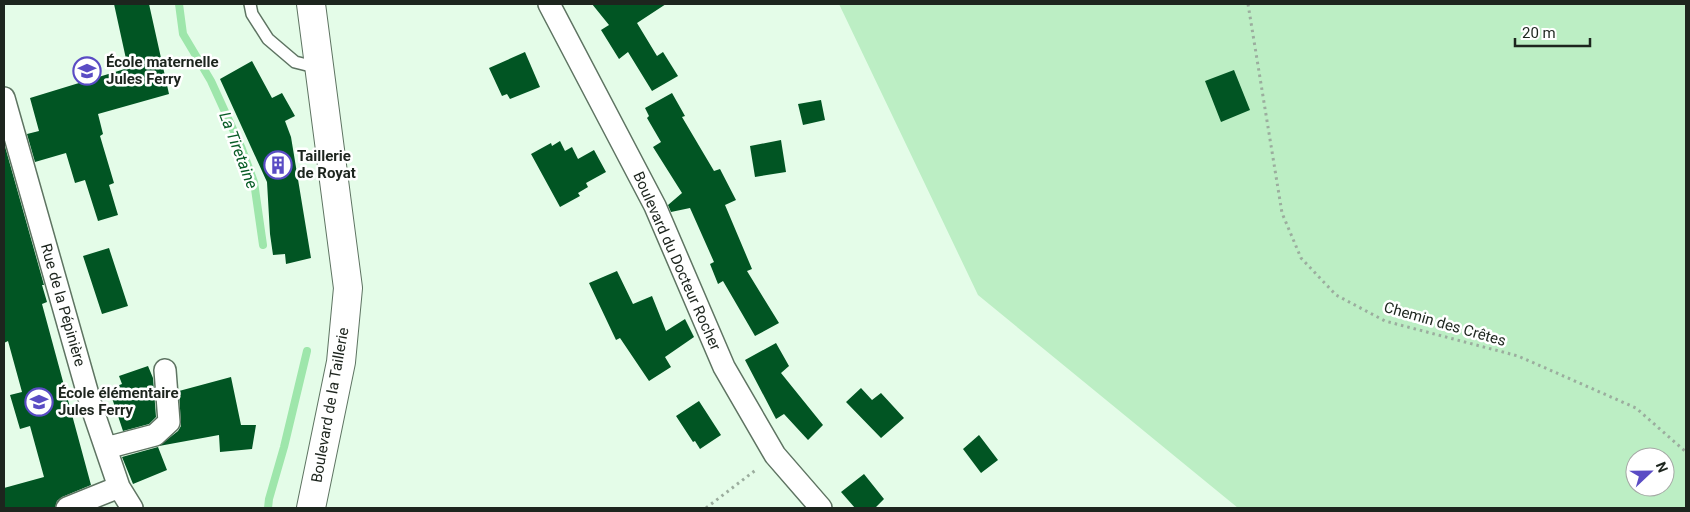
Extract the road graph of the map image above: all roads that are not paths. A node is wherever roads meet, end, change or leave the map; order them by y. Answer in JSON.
{"nodes":[{"id":1,"x":250,"y":4,"type":"edge"},
{"id":2,"x":312,"y":4,"type":"edge"},
{"id":3,"x":548,"y":4,"type":"edge"},
{"id":4,"x":319,"y":68,"type":"junction"},
{"id":5,"x":4,"y":98,"type":"edge"},
{"id":6,"x":165,"y":370,"type":"dead end"},
{"id":7,"x":106,"y":448,"type":"junction"},
{"id":8,"x":119,"y":487,"type":"junction"},
{"id":9,"x":67,"y":508,"type":"edge"},
{"id":10,"x":132,"y":508,"type":"edge"},
{"id":11,"x":311,"y":508,"type":"edge"},
{"id":12,"x":821,"y":508,"type":"edge"}],
"edges":[{"from":1,"to":4,"type":"lane"},
{"from":2,"to":4,"type":"main road","name":"Boulevard de la Taillerie"},
{"from":3,"to":12,"type":"street","name":"Boulevard du Docteur Rocher"},
{"from":4,"to":11,"type":"main road","name":"Boulevard de la Taillerie"},
{"from":5,"to":7,"type":"street","name":"Rue de la Pépinière"},
{"from":6,"to":7,"type":"street"},
{"from":7,"to":8,"type":"street","name":"Rue de la Pépinière"},
{"from":8,"to":9,"type":"street"},
{"from":8,"to":10,"type":"street","name":"Rue de la Pépinière"}]}
